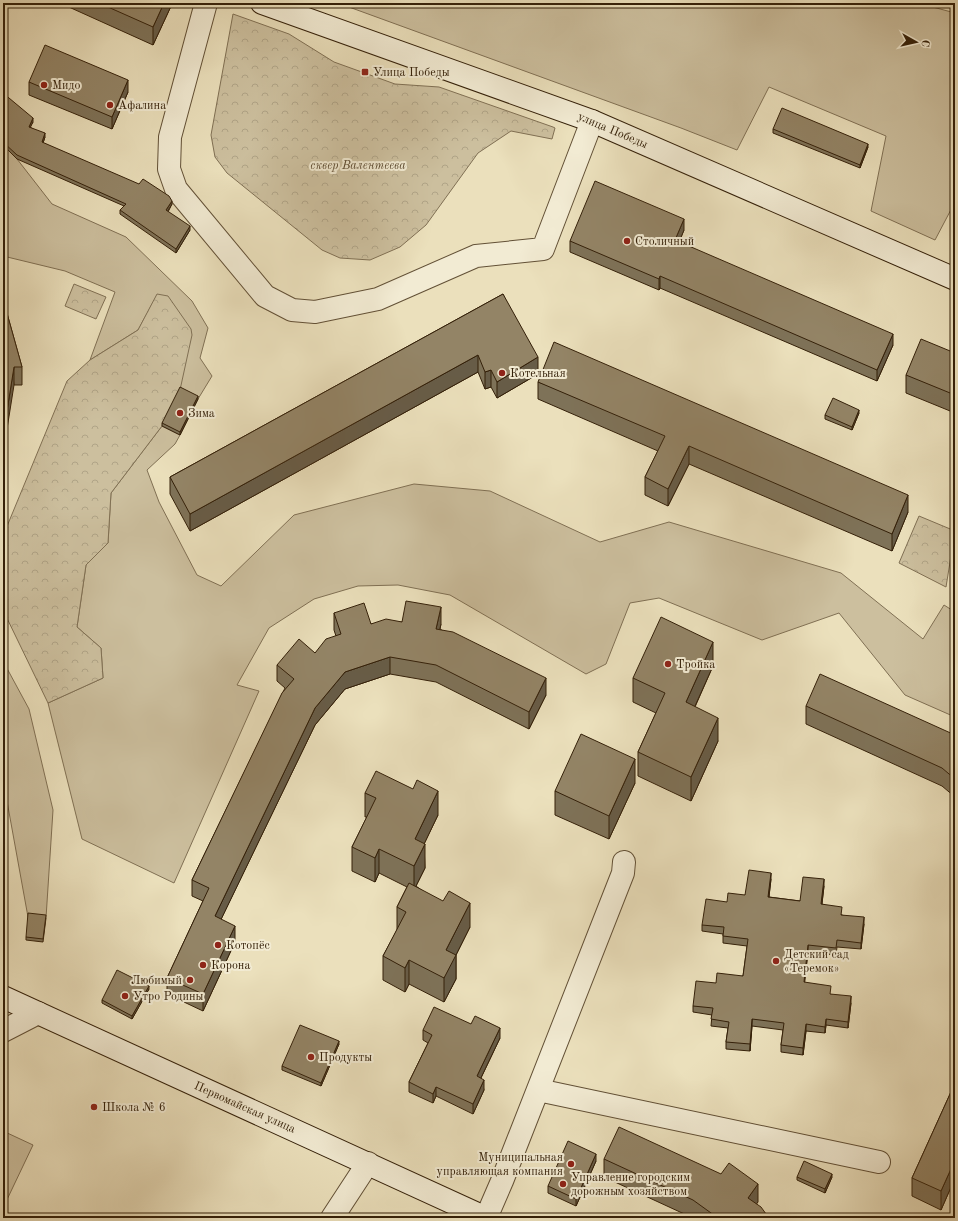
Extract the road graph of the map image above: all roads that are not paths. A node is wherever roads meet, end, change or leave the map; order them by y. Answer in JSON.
{"nodes":[{"id":1,"x":206,"y":3,"type":"edge"},
{"id":2,"x":262,"y":3,"type":"edge"},
{"id":3,"x":592,"y":121,"type":"junction"},
{"id":4,"x":955,"y":279,"type":"edge"},
{"id":5,"x":624,"y":862,"type":"dead end"},
{"id":6,"x":3,"y":997,"type":"edge"},
{"id":7,"x":38,"y":1013,"type":"junction"},
{"id":8,"x":3,"y":1031,"type":"edge"},
{"id":9,"x":538,"y":1090,"type":"junction"},
{"id":10,"x":879,"y":1162,"type":"dead end"},
{"id":11,"x":368,"y":1163,"type":"junction"},
{"id":12,"x":332,"y":1218,"type":"edge"},
{"id":13,"x":486,"y":1218,"type":"edge"}],
"edges":[{"from":1,"to":3,"type":"street"},
{"from":2,"to":3,"type":"street","name":"улица Победы"},
{"from":3,"to":4,"type":"street","name":"улица Победы"},
{"from":5,"to":9,"type":"street"},
{"from":6,"to":7,"type":"street","name":"Первомайская улица"},
{"from":7,"to":8,"type":"street"},
{"from":7,"to":11,"type":"street","name":"Первомайская улица"},
{"from":9,"to":10,"type":"street"},
{"from":9,"to":13,"type":"street"},
{"from":11,"to":12,"type":"street"},
{"from":11,"to":13,"type":"street","name":"Первомайская улица"}]}
